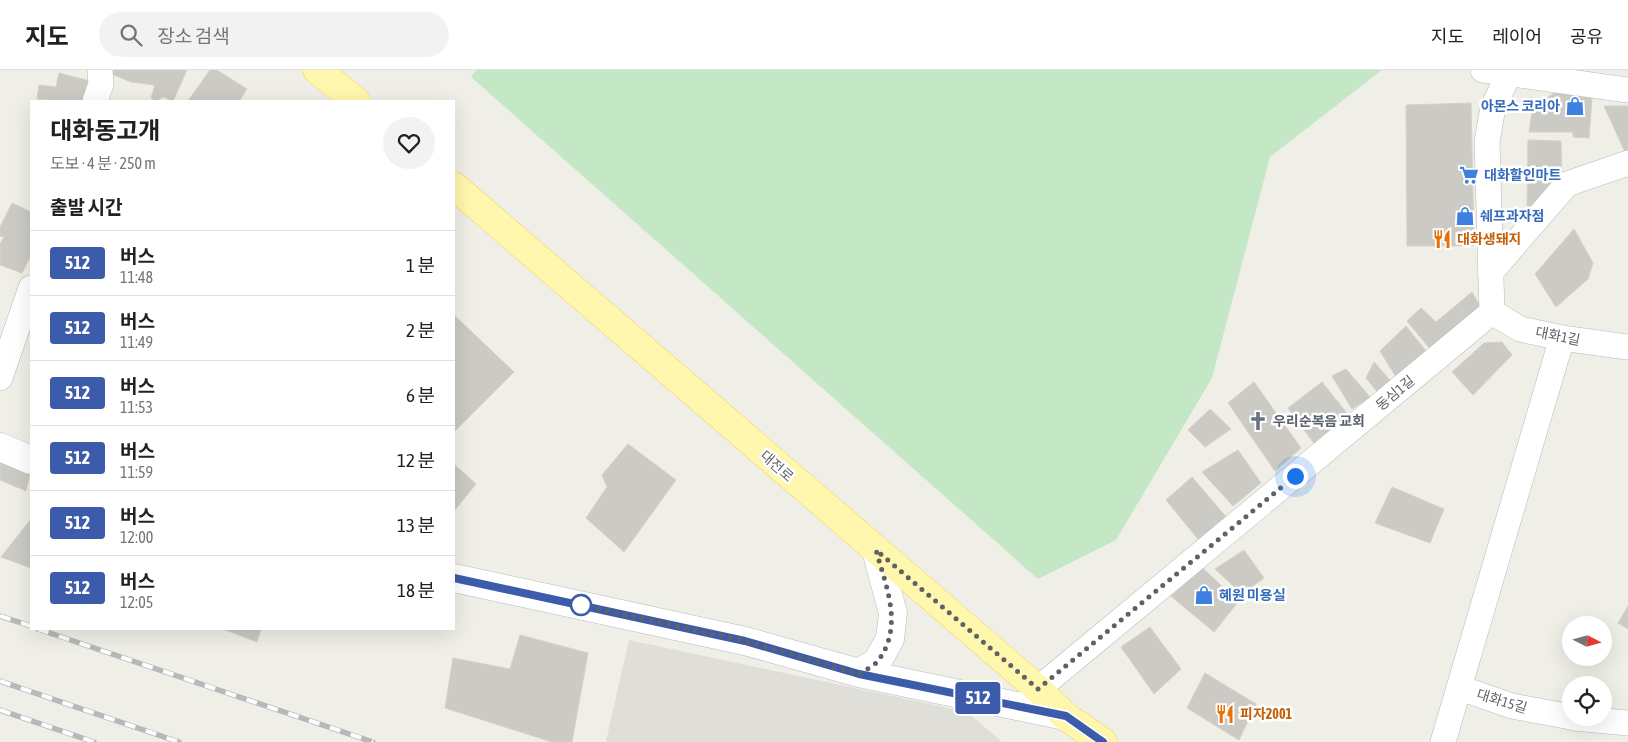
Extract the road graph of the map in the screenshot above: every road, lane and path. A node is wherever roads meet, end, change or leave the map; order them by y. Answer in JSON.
{"nodes":[{"id":1,"x":100,"y":70,"type":"edge"},
{"id":2,"x":1482,"y":70,"type":"edge"},
{"id":3,"x":1509,"y":71,"type":"edge"},
{"id":4,"x":326,"y":73,"type":"edge"},
{"id":5,"x":1628,"y":90,"type":"edge"},
{"id":6,"x":95,"y":100,"type":"edge"},
{"id":7,"x":355,"y":100,"type":"edge"},
{"id":8,"x":1628,"y":163,"type":"edge"},
{"id":9,"x":455,"y":187,"type":"edge"},
{"id":10,"x":1490,"y":272,"type":"junction"},
{"id":11,"x":30,"y":291,"type":"edge"},
{"id":12,"x":1492,"y":312,"type":"junction"},
{"id":13,"x":1562,"y":338,"type":"junction"},
{"id":14,"x":1628,"y":347,"type":"edge"},
{"id":15,"x":0,"y":378,"type":"edge"},
{"id":16,"x":0,"y":447,"type":"edge"},
{"id":17,"x":30,"y":460,"type":"edge"},
{"id":18,"x":876,"y":550,"type":"junction"},
{"id":19,"x":455,"y":578,"type":"edge"},
{"id":20,"x":859,"y":674,"type":"junction"},
{"id":21,"x":1460,"y":688,"type":"junction"},
{"id":22,"x":1038,"y":689,"type":"junction"},
{"id":23,"x":1562,"y":715,"type":"edge"},
{"id":24,"x":1066,"y":716,"type":"junction"},
{"id":25,"x":1612,"y":721,"type":"edge"},
{"id":26,"x":1628,"y":723,"type":"edge"},
{"id":27,"x":1103,"y":742,"type":"edge"},
{"id":28,"x":1442,"y":742,"type":"edge"}],
"edges":[{"from":1,"to":6,"type":"street"},
{"from":2,"to":3,"type":"street"},
{"from":3,"to":5,"type":"street"},
{"from":3,"to":10,"type":"street"},
{"from":4,"to":7,"type":"main road"},
{"from":8,"to":10,"type":"street"},
{"from":9,"to":18,"type":"main road","name":"대전로"},
{"from":10,"to":12,"type":"street"},
{"from":11,"to":15,"type":"street"},
{"from":12,"to":13,"type":"street","name":"대화1길"},
{"from":12,"to":22,"type":"street","name":"동심1길"},
{"from":13,"to":14,"type":"street","name":"대화1길"},
{"from":13,"to":21,"type":"street"},
{"from":16,"to":17,"type":"street"},
{"from":18,"to":20,"type":"street"},
{"from":18,"to":22,"type":"main road","name":"대전로"},
{"from":19,"to":20,"type":"street"},
{"from":20,"to":24,"type":"street"},
{"from":21,"to":23,"type":"street","name":"대화15길"},
{"from":21,"to":28,"type":"street","name":"대화15길"},
{"from":22,"to":24,"type":"main road","name":"대전로"},
{"from":24,"to":27,"type":"main road","name":"대전로"},
{"from":25,"to":26,"type":"street","name":"대화15길"}]}
